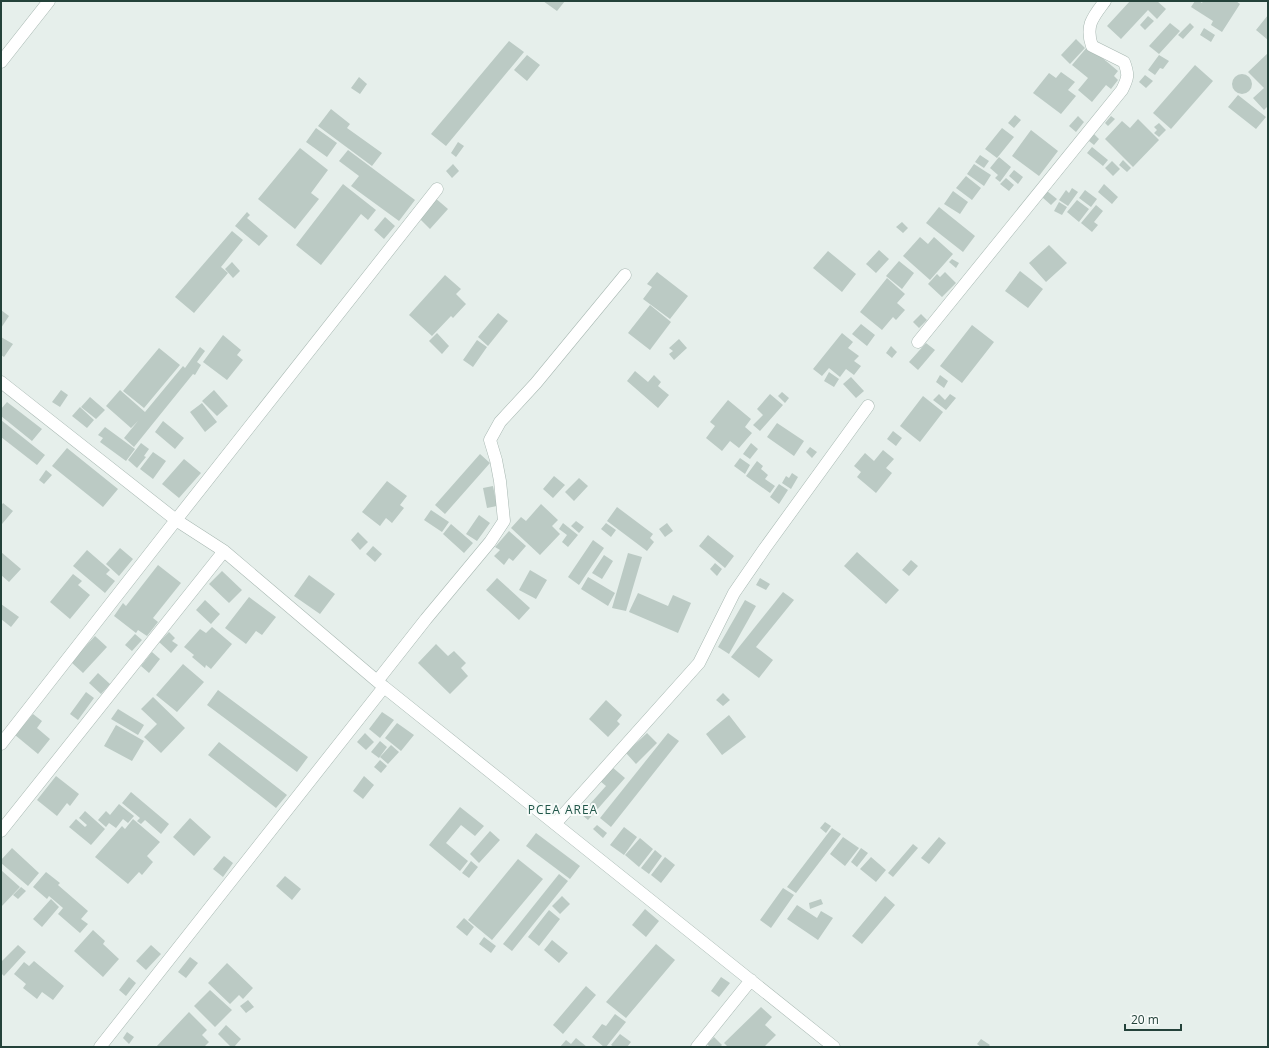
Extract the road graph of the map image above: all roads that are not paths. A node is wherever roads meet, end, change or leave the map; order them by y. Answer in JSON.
{"nodes":[{"id":1,"x":49,"y":1,"type":"edge"},
{"id":2,"x":1105,"y":1,"type":"edge"},
{"id":3,"x":1,"y":62,"type":"edge"},
{"id":4,"x":437,"y":189,"type":"dead end"},
{"id":5,"x":625,"y":274,"type":"dead end"},
{"id":6,"x":918,"y":342,"type":"dead end"},
{"id":7,"x":3,"y":389,"type":"edge"},
{"id":8,"x":868,"y":406,"type":"dead end"},
{"id":9,"x":176,"y":520,"type":"junction"},
{"id":10,"x":224,"y":551,"type":"junction"},
{"id":11,"x":381,"y":684,"type":"junction"},
{"id":12,"x":1,"y":744,"type":"edge"},
{"id":13,"x":555,"y":824,"type":"junction"},
{"id":14,"x":1,"y":831,"type":"edge"},
{"id":15,"x":751,"y":980,"type":"junction"},
{"id":16,"x":100,"y":1047,"type":"edge"},
{"id":17,"x":697,"y":1047,"type":"edge"},
{"id":18,"x":834,"y":1047,"type":"edge"}],
"edges":[{"from":1,"to":3,"type":"street"},
{"from":2,"to":6,"type":"street"},
{"from":4,"to":9,"type":"street"},
{"from":5,"to":11,"type":"street"},
{"from":7,"to":9,"type":"street"},
{"from":8,"to":13,"type":"street"},
{"from":9,"to":10,"type":"street"},
{"from":9,"to":12,"type":"street"},
{"from":10,"to":11,"type":"street"},
{"from":10,"to":14,"type":"street"},
{"from":11,"to":13,"type":"street"},
{"from":11,"to":16,"type":"street"},
{"from":13,"to":15,"type":"street"},
{"from":15,"to":17,"type":"street"},
{"from":15,"to":18,"type":"street"}]}
